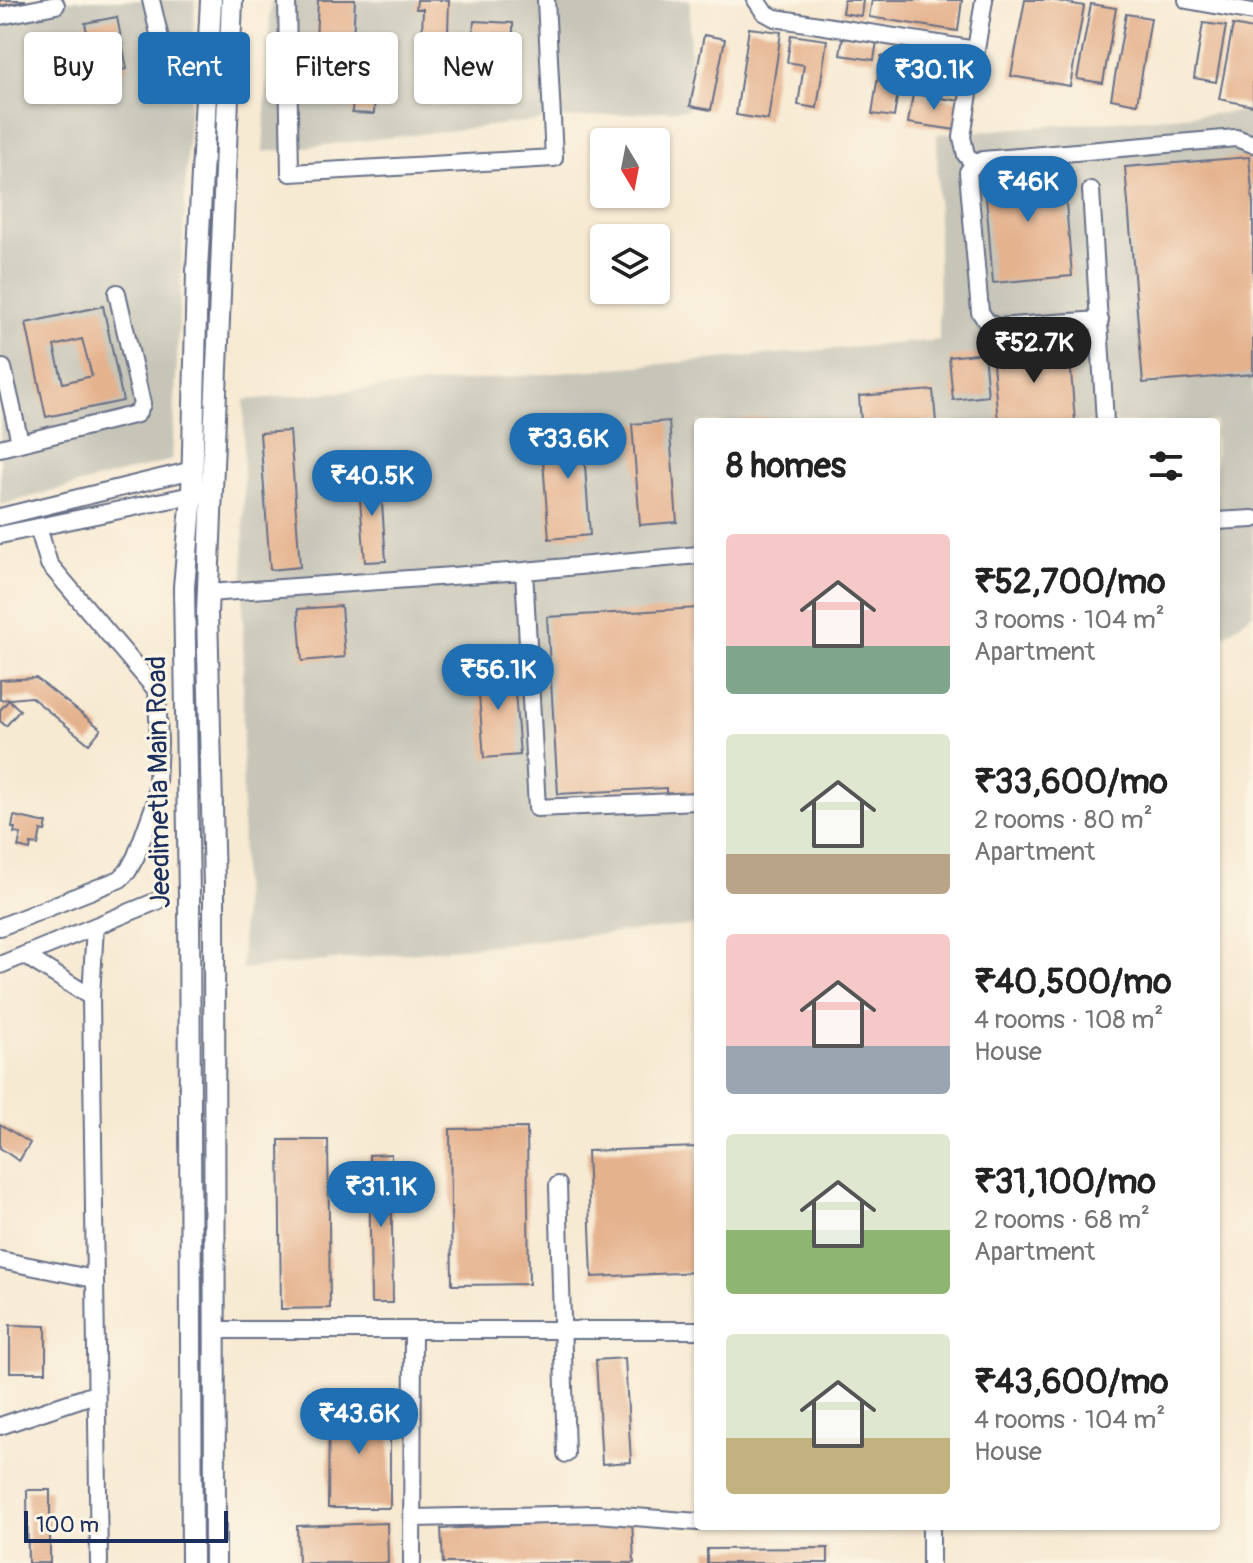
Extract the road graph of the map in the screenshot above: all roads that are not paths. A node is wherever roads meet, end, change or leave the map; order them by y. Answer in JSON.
{"nodes":[{"id":1,"x":151,"y":0,"type":"edge"},
{"id":2,"x":211,"y":0,"type":"edge"},
{"id":3,"x":232,"y":0,"type":"edge"},
{"id":4,"x":287,"y":0,"type":"edge"},
{"id":5,"x":546,"y":0,"type":"edge"},
{"id":6,"x":756,"y":0,"type":"edge"},
{"id":7,"x":984,"y":0,"type":"edge"},
{"id":8,"x":1187,"y":0,"type":"edge"},
{"id":9,"x":56,"y":5,"type":"dead end"},
{"id":10,"x":1253,"y":12,"type":"edge"},
{"id":11,"x":0,"y":16,"type":"edge"},
{"id":12,"x":159,"y":32,"type":"edge"},
{"id":13,"x":976,"y":50,"type":"junction"},
{"id":14,"x":1253,"y":144,"type":"edge"},
{"id":15,"x":203,"y":154,"type":"junction"},
{"id":16,"x":225,"y":154,"type":"junction"},
{"id":17,"x":974,"y":164,"type":"junction"},
{"id":18,"x":1091,"y":190,"type":"dead end"},
{"id":19,"x":117,"y":293,"type":"dead end"},
{"id":20,"x":1100,"y":320,"type":"junction"},
{"id":21,"x":1,"y":365,"type":"edge"},
{"id":22,"x":1105,"y":418,"type":"edge"},
{"id":23,"x":20,"y":442,"type":"junction"},
{"id":24,"x":0,"y":448,"type":"edge"},
{"id":25,"x":193,"y":470,"type":"junction"},
{"id":26,"x":192,"y":495,"type":"junction"},
{"id":27,"x":0,"y":517,"type":"edge"},
{"id":28,"x":1253,"y":519,"type":"edge"},
{"id":29,"x":1220,"y":521,"type":"edge"},
{"id":30,"x":38,"y":527,"type":"junction"},
{"id":31,"x":0,"y":535,"type":"edge"},
{"id":32,"x":694,"y":555,"type":"edge"},
{"id":33,"x":524,"y":571,"type":"junction"},
{"id":34,"x":208,"y":593,"type":"junction"},
{"id":35,"x":694,"y":801,"type":"edge"},
{"id":36,"x":157,"y":901,"type":"dead end"},
{"id":37,"x":95,"y":926,"type":"junction"},
{"id":38,"x":0,"y":927,"type":"edge"},
{"id":39,"x":24,"y":955,"type":"junction"},
{"id":40,"x":0,"y":965,"type":"edge"},
{"id":41,"x":91,"y":997,"type":"junction"},
{"id":42,"x":558,"y":1185,"type":"dead end"},
{"id":43,"x":0,"y":1260,"type":"edge"},
{"id":44,"x":94,"y":1279,"type":"junction"},
{"id":45,"x":216,"y":1330,"type":"junction"},
{"id":46,"x":413,"y":1330,"type":"junction"},
{"id":47,"x":560,"y":1330,"type":"junction"},
{"id":48,"x":694,"y":1330,"type":"edge"},
{"id":49,"x":95,"y":1394,"type":"junction"},
{"id":50,"x":0,"y":1426,"type":"edge"},
{"id":51,"x":566,"y":1454,"type":"dead end"},
{"id":52,"x":413,"y":1518,"type":"junction"},
{"id":53,"x":694,"y":1522,"type":"edge"},
{"id":54,"x":931,"y":1530,"type":"edge"},
{"id":55,"x":99,"y":1563,"type":"edge"},
{"id":56,"x":192,"y":1563,"type":"edge"},
{"id":57,"x":215,"y":1563,"type":"edge"},
{"id":58,"x":412,"y":1563,"type":"edge"},
{"id":59,"x":931,"y":1563,"type":"edge"}],
"edges":[{"from":1,"to":12,"type":"street"},
{"from":2,"to":15,"type":"main road","name":"Jeedimetla Main Road"},
{"from":3,"to":16,"type":"main road","name":"Jeedimetla Main Road"},
{"from":4,"to":5,"type":"street"},
{"from":6,"to":13,"type":"street"},
{"from":7,"to":13,"type":"street"},
{"from":8,"to":10,"type":"street"},
{"from":9,"to":11,"type":"street"},
{"from":13,"to":17,"type":"street"},
{"from":14,"to":17,"type":"street"},
{"from":15,"to":16,"type":"main road"},
{"from":15,"to":25,"type":"main road","name":"Jeedimetla Main Road"},
{"from":16,"to":34,"type":"main road","name":"Jeedimetla Main Road"},
{"from":17,"to":20,"type":"street"},
{"from":18,"to":20,"type":"street"},
{"from":19,"to":23,"type":"street"},
{"from":20,"to":22,"type":"street"},
{"from":21,"to":23,"type":"street"},
{"from":23,"to":24,"type":"street"},
{"from":25,"to":26,"type":"main road","name":"Jeedimetla Main Road"},
{"from":25,"to":27,"type":"street"},
{"from":26,"to":30,"type":"street"},
{"from":26,"to":56,"type":"main road","name":"Jeedimetla Main Road"},
{"from":28,"to":29,"type":"street"},
{"from":30,"to":31,"type":"street"},
{"from":30,"to":38,"type":"street"},
{"from":32,"to":33,"type":"street"},
{"from":33,"to":34,"type":"street"},
{"from":33,"to":35,"type":"street"},
{"from":34,"to":45,"type":"main road","name":"Jeedimetla Main Road"},
{"from":36,"to":37,"type":"street"},
{"from":37,"to":39,"type":"street"},
{"from":37,"to":41,"type":"street"},
{"from":39,"to":40,"type":"street"},
{"from":39,"to":41,"type":"street"},
{"from":41,"to":44,"type":"street"},
{"from":42,"to":47,"type":"street"},
{"from":43,"to":44,"type":"street"},
{"from":44,"to":49,"type":"street"},
{"from":45,"to":46,"type":"street"},
{"from":45,"to":57,"type":"main road","name":"Jeedimetla Main Road"},
{"from":46,"to":47,"type":"street"},
{"from":46,"to":52,"type":"street"},
{"from":47,"to":48,"type":"street"},
{"from":47,"to":51,"type":"street"},
{"from":49,"to":50,"type":"street"},
{"from":49,"to":55,"type":"street"},
{"from":52,"to":53,"type":"street"},
{"from":52,"to":58,"type":"street"},
{"from":54,"to":59,"type":"street"}]}
